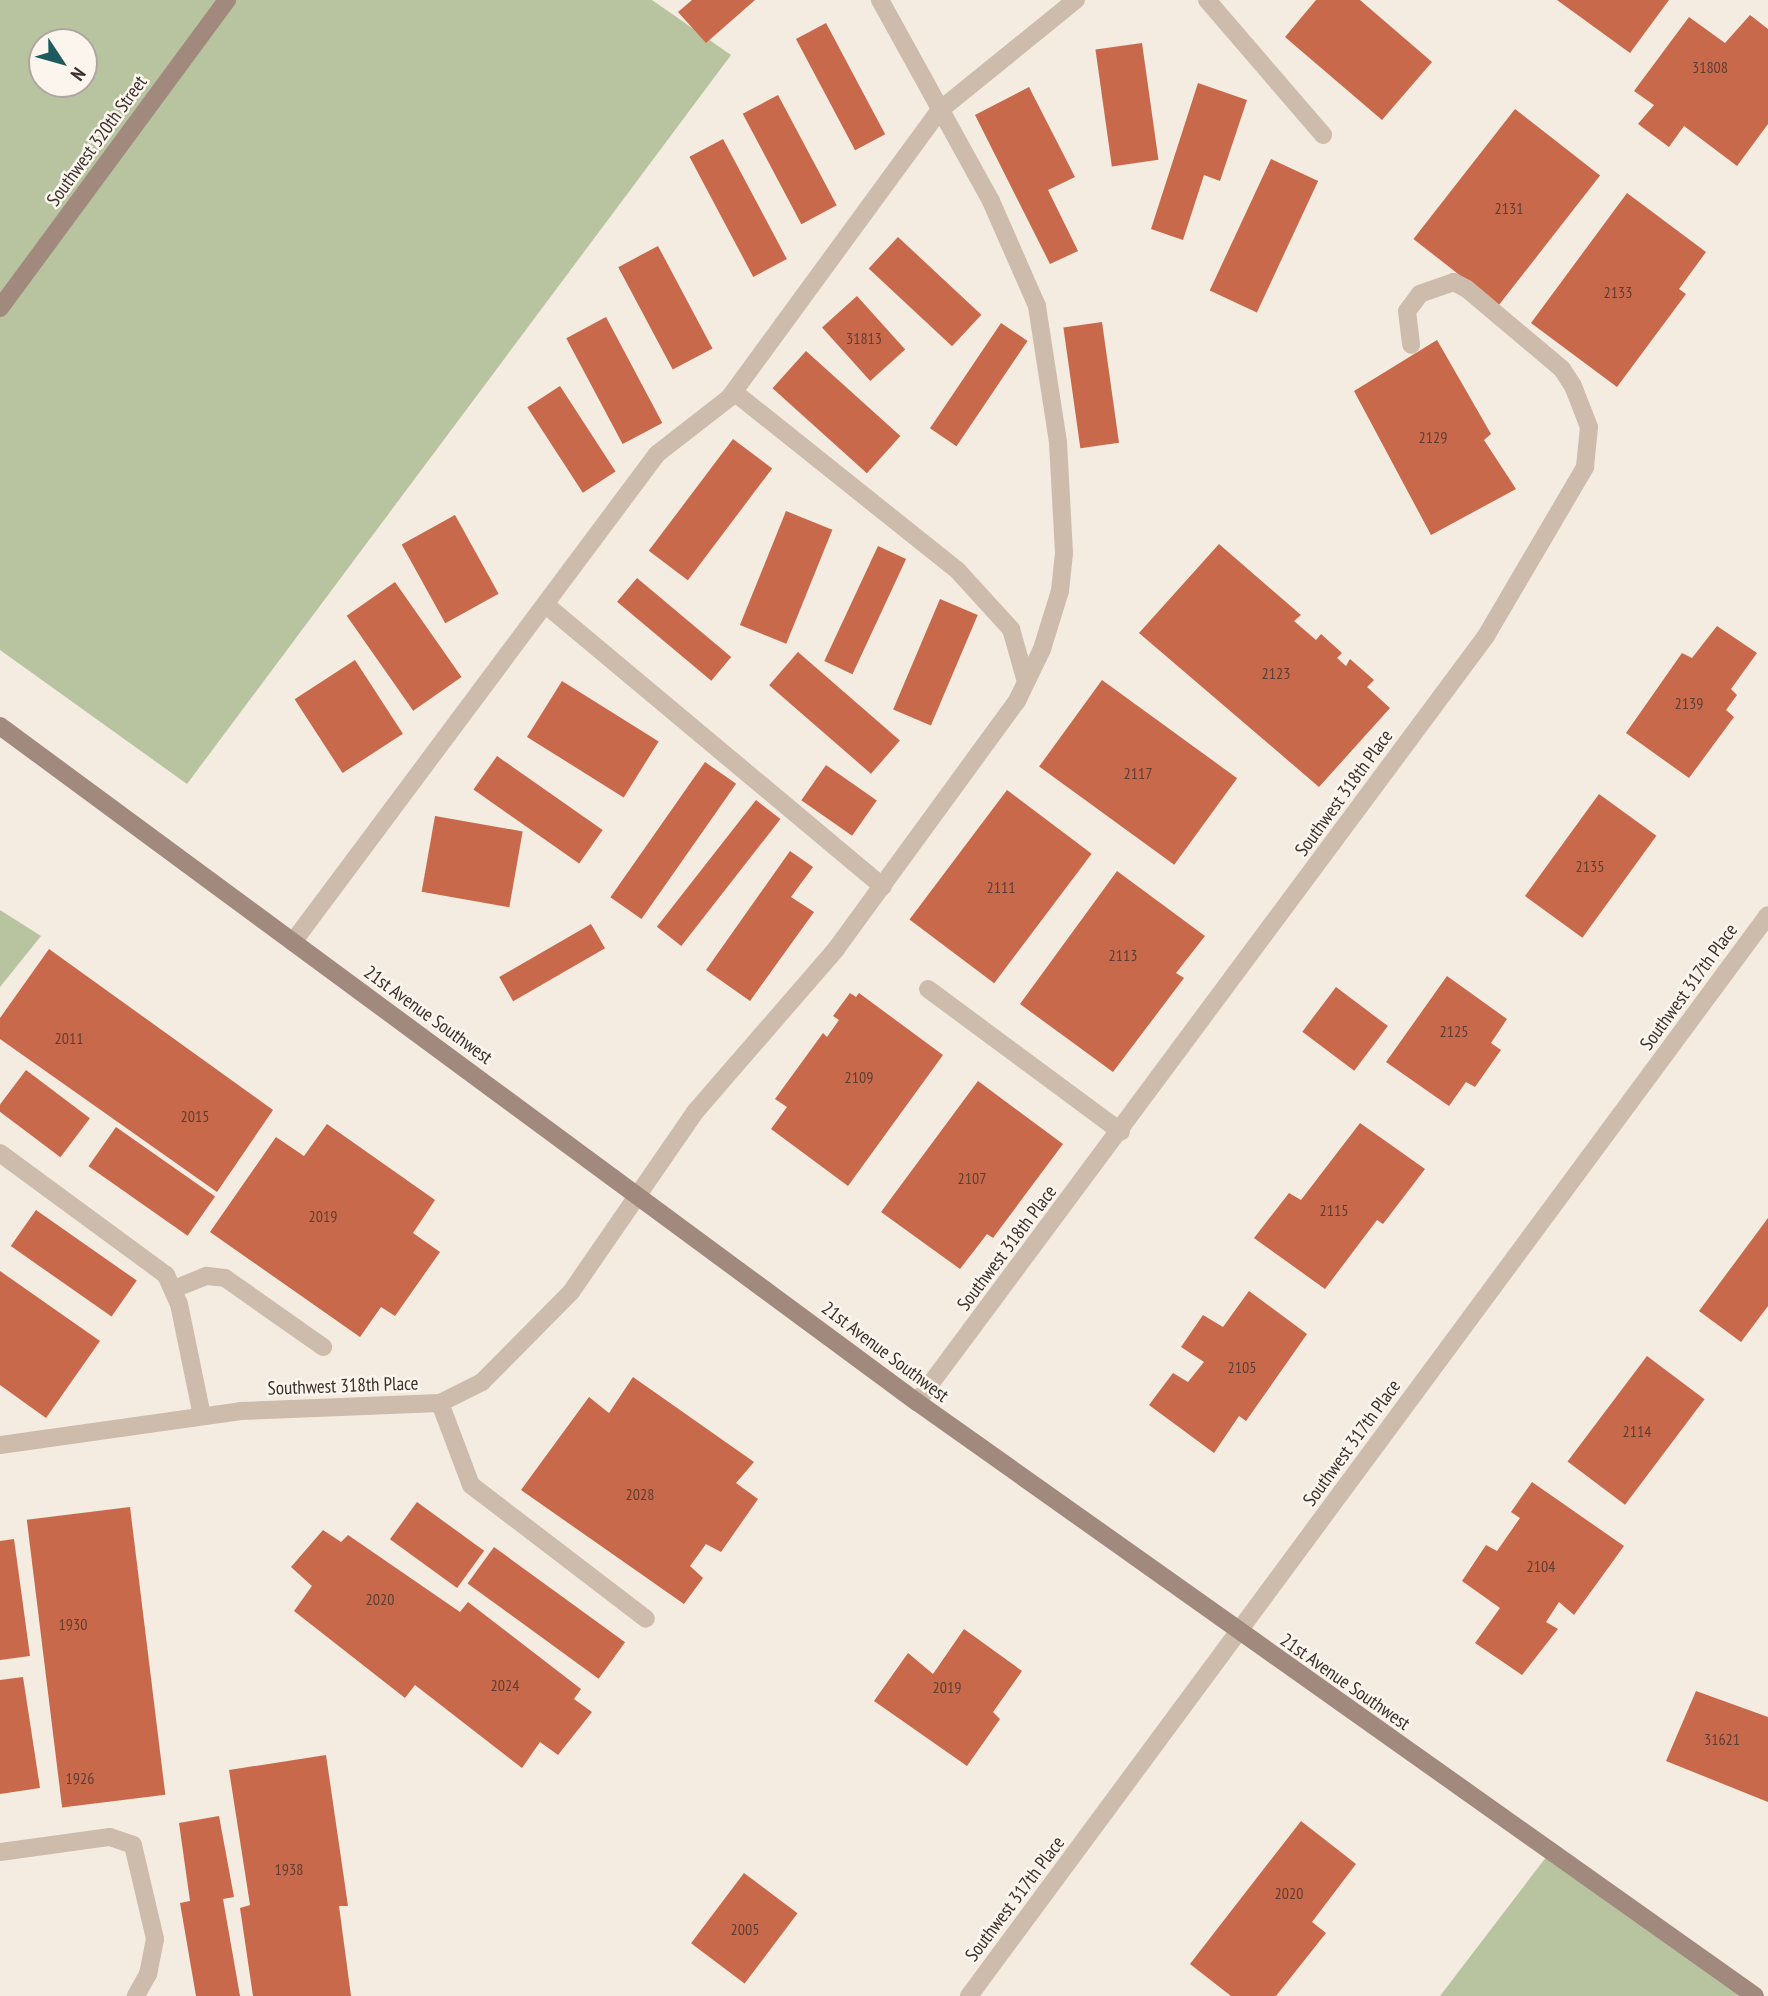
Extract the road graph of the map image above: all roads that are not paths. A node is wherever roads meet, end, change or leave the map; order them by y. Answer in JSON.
{"nodes":[{"id":1,"x":227,"y":0,"type":"edge"},
{"id":2,"x":880,"y":0,"type":"edge"},
{"id":3,"x":1076,"y":0,"type":"edge"},
{"id":4,"x":1207,"y":0,"type":"edge"},
{"id":5,"x":940,"y":110,"type":"junction"},
{"id":6,"x":1323,"y":135,"type":"dead end"},
{"id":7,"x":0,"y":308,"type":"edge"},
{"id":8,"x":1411,"y":345,"type":"dead end"},
{"id":9,"x":734,"y":392,"type":"junction"},
{"id":10,"x":546,"y":605,"type":"junction"},
{"id":11,"x":1026,"y":682,"type":"junction"},
{"id":12,"x":0,"y":726,"type":"edge"},
{"id":13,"x":883,"y":887,"type":"junction"},
{"id":14,"x":1768,"y":915,"type":"edge"},
{"id":15,"x":293,"y":942,"type":"junction"},
{"id":16,"x":928,"y":989,"type":"dead end"},
{"id":17,"x":1121,"y":1132,"type":"junction"},
{"id":18,"x":0,"y":1153,"type":"edge"},
{"id":19,"x":641,"y":1196,"type":"junction"},
{"id":20,"x":174,"y":1289,"type":"junction"},
{"id":21,"x":323,"y":1348,"type":"dead end"},
{"id":22,"x":917,"y":1402,"type":"junction"},
{"id":23,"x":440,"y":1403,"type":"junction"},
{"id":24,"x":202,"y":1416,"type":"junction"},
{"id":25,"x":0,"y":1445,"type":"edge"},
{"id":26,"x":646,"y":1619,"type":"dead end"},
{"id":27,"x":1238,"y":1633,"type":"junction"},
{"id":28,"x":0,"y":1852,"type":"edge"},
{"id":29,"x":136,"y":1996,"type":"edge"},
{"id":30,"x":969,"y":1996,"type":"edge"},
{"id":31,"x":1755,"y":1996,"type":"edge"}],
"edges":[{"from":1,"to":7,"type":"main road","name":"Southwest 320th Street"},
{"from":2,"to":5,"type":"street","name":"Southwest 318th Place"},
{"from":3,"to":5,"type":"street"},
{"from":4,"to":6,"type":"street"},
{"from":5,"to":9,"type":"street"},
{"from":5,"to":11,"type":"street","name":"Southwest 318th Place"},
{"from":8,"to":17,"type":"street","name":"Southwest 318th Place"},
{"from":9,"to":10,"type":"street"},
{"from":9,"to":11,"type":"street"},
{"from":10,"to":13,"type":"street"},
{"from":10,"to":15,"type":"street"},
{"from":11,"to":13,"type":"street","name":"Southwest 318th Place"},
{"from":12,"to":15,"type":"main road","name":"21st Avenue Southwest"},
{"from":13,"to":19,"type":"street","name":"Southwest 318th Place"},
{"from":14,"to":27,"type":"street","name":"Southwest 317th Place"},
{"from":15,"to":19,"type":"main road","name":"21st Avenue Southwest"},
{"from":16,"to":17,"type":"street"},
{"from":17,"to":22,"type":"street","name":"Southwest 318th Place"},
{"from":18,"to":20,"type":"street"},
{"from":19,"to":22,"type":"main road","name":"21st Avenue Southwest"},
{"from":19,"to":23,"type":"street","name":"Southwest 318th Place"},
{"from":20,"to":21,"type":"street"},
{"from":20,"to":24,"type":"street"},
{"from":22,"to":27,"type":"main road","name":"21st Avenue Southwest"},
{"from":23,"to":24,"type":"street","name":"Southwest 318th Place"},
{"from":23,"to":26,"type":"street"},
{"from":24,"to":25,"type":"street","name":"Southwest 318th Place"},
{"from":27,"to":30,"type":"street","name":"Southwest 317th Place"},
{"from":27,"to":31,"type":"main road","name":"21st Avenue Southwest"},
{"from":28,"to":29,"type":"street"}]}
